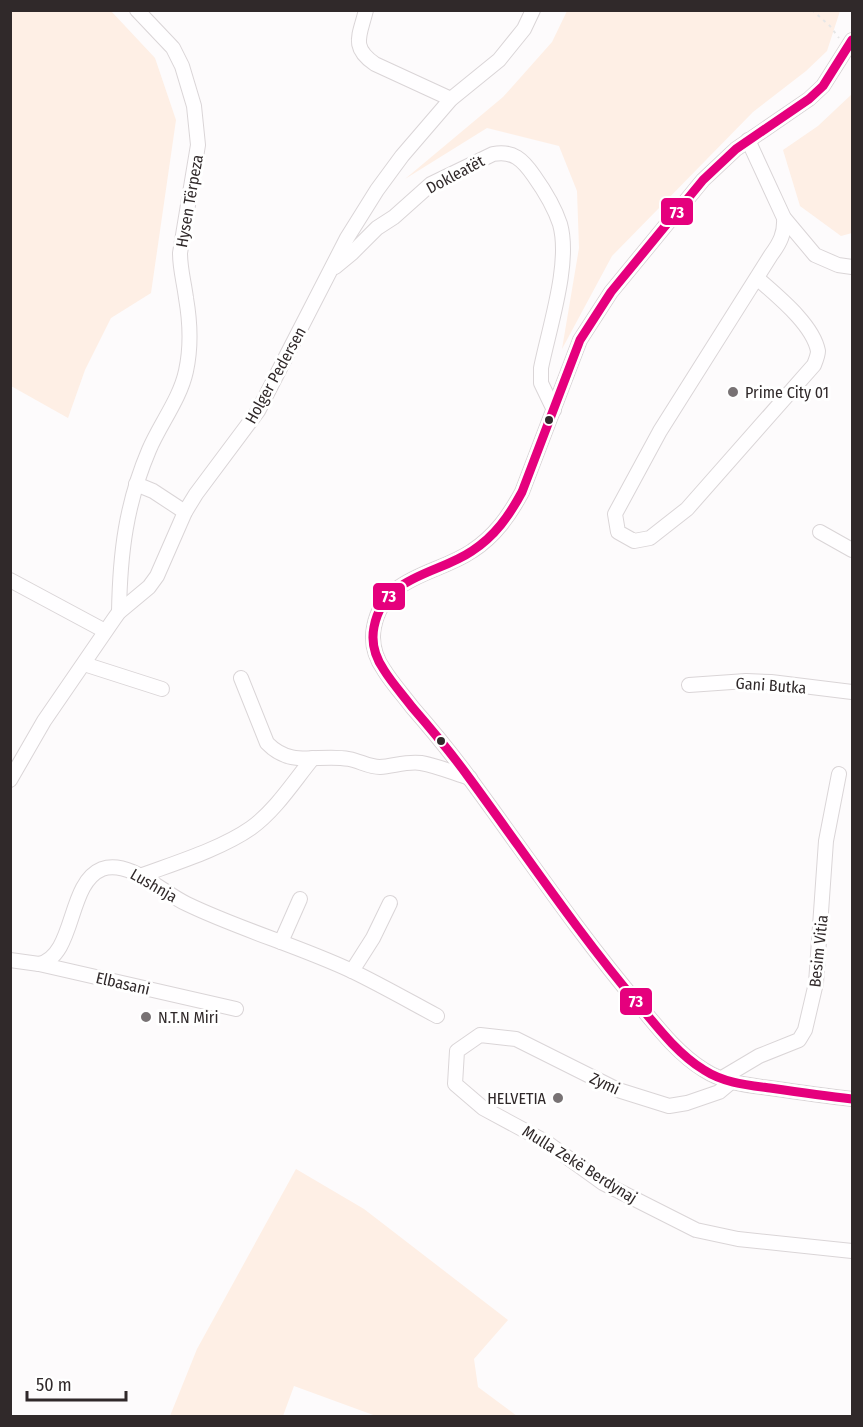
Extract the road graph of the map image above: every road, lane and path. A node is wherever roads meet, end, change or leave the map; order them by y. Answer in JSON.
{"nodes":[{"id":1,"x":137,"y":10,"type":"edge"},
{"id":2,"x":366,"y":10,"type":"edge"},
{"id":3,"x":533,"y":10,"type":"edge"},
{"id":4,"x":812,"y":10,"type":"edge"},
{"id":5,"x":850,"y":45,"type":"edge"},
{"id":6,"x":451,"y":99,"type":"junction"},
{"id":7,"x":748,"y":140,"type":"junction"},
{"id":8,"x":784,"y":218,"type":"junction"},
{"id":9,"x":852,"y":267,"type":"edge"},
{"id":10,"x":330,"y":270,"type":"junction"},
{"id":11,"x":757,"y":278,"type":"junction"},
{"id":12,"x":554,"y":410,"type":"junction"},
{"id":13,"x":136,"y":484,"type":"junction"},
{"id":14,"x":185,"y":512,"type":"junction"},
{"id":15,"x":820,"y":532,"type":"dead end"},
{"id":16,"x":852,"y":550,"type":"edge"},
{"id":17,"x":10,"y":580,"type":"edge"},
{"id":18,"x":119,"y":612,"type":"junction"},
{"id":19,"x":105,"y":631,"type":"junction"},
{"id":20,"x":84,"y":664,"type":"junction"},
{"id":21,"x":241,"y":678,"type":"dead end"},
{"id":22,"x":690,"y":685,"type":"dead end"},
{"id":23,"x":162,"y":689,"type":"dead end"},
{"id":24,"x":852,"y":692,"type":"edge"},
{"id":25,"x":313,"y":758,"type":"junction"},
{"id":26,"x":839,"y":774,"type":"dead end"},
{"id":27,"x":470,"y":778,"type":"junction"},
{"id":28,"x":10,"y":780,"type":"edge"},
{"id":29,"x":140,"y":876,"type":"junction"},
{"id":30,"x":300,"y":899,"type":"dead end"},
{"id":31,"x":390,"y":903,"type":"dead end"},
{"id":32,"x":281,"y":942,"type":"junction"},
{"id":33,"x":10,"y":960,"type":"edge"},
{"id":34,"x":39,"y":964,"type":"junction"},
{"id":35,"x":352,"y":971,"type":"junction"},
{"id":36,"x":236,"y":1009,"type":"dead end"},
{"id":37,"x":437,"y":1016,"type":"dead end"},
{"id":38,"x":480,"y":1035,"type":"joint"},
{"id":39,"x":726,"y":1080,"type":"junction"},
{"id":40,"x":852,"y":1099,"type":"edge"},
{"id":41,"x":852,"y":1251,"type":"edge"}],
"edges":[{"from":1,"to":13,"type":"street","name":"Hysen Tërpeza"},
{"from":2,"to":6,"type":"street"},
{"from":3,"to":6,"type":"street","name":"Holger Pedersen"},
{"from":4,"to":5,"type":"path"},
{"from":5,"to":7,"type":"street"},
{"from":6,"to":10,"type":"street","name":"Holger Pedersen"},
{"from":7,"to":8,"type":"street"},
{"from":7,"to":12,"type":"street"},
{"from":8,"to":9,"type":"street"},
{"from":8,"to":11,"type":"street"},
{"from":10,"to":12,"type":"street","name":"Dokleatët"},
{"from":10,"to":14,"type":"street","name":"Holger Pedersen"},
{"from":11,"to":11,"type":"street"},
{"from":12,"to":27,"type":"street"},
{"from":13,"to":14,"type":"street"},
{"from":13,"to":18,"type":"street","name":"Hysen Tërpeza"},
{"from":14,"to":18,"type":"street","name":"Holger Pedersen"},
{"from":15,"to":16,"type":"street"},
{"from":17,"to":19,"type":"street"},
{"from":18,"to":19,"type":"street","name":"Holger Pedersen"},
{"from":19,"to":20,"type":"street","name":"Holger Pedersen"},
{"from":20,"to":23,"type":"street"},
{"from":20,"to":28,"type":"street","name":"Holger Pedersen"},
{"from":21,"to":25,"type":"street"},
{"from":22,"to":24,"type":"street","name":"Gani Butka"},
{"from":25,"to":27,"type":"street"},
{"from":25,"to":29,"type":"street"},
{"from":26,"to":39,"type":"street","name":"Besim Vitia"},
{"from":27,"to":39,"type":"street"},
{"from":29,"to":32,"type":"street","name":"Lushnja"},
{"from":29,"to":34,"type":"street","name":"Lushnja"},
{"from":30,"to":32,"type":"street"},
{"from":31,"to":35,"type":"street"},
{"from":32,"to":35,"type":"street","name":"Lushnja"},
{"from":33,"to":34,"type":"street","name":"Elbasani"},
{"from":34,"to":36,"type":"street","name":"Elbasani"},
{"from":35,"to":37,"type":"street","name":"Lushnja"},
{"from":38,"to":39,"type":"street","name":"Zymi"},
{"from":38,"to":41,"type":"street","name":"Mulla Zekë Berdynaj"},
{"from":39,"to":40,"type":"street"}]}
